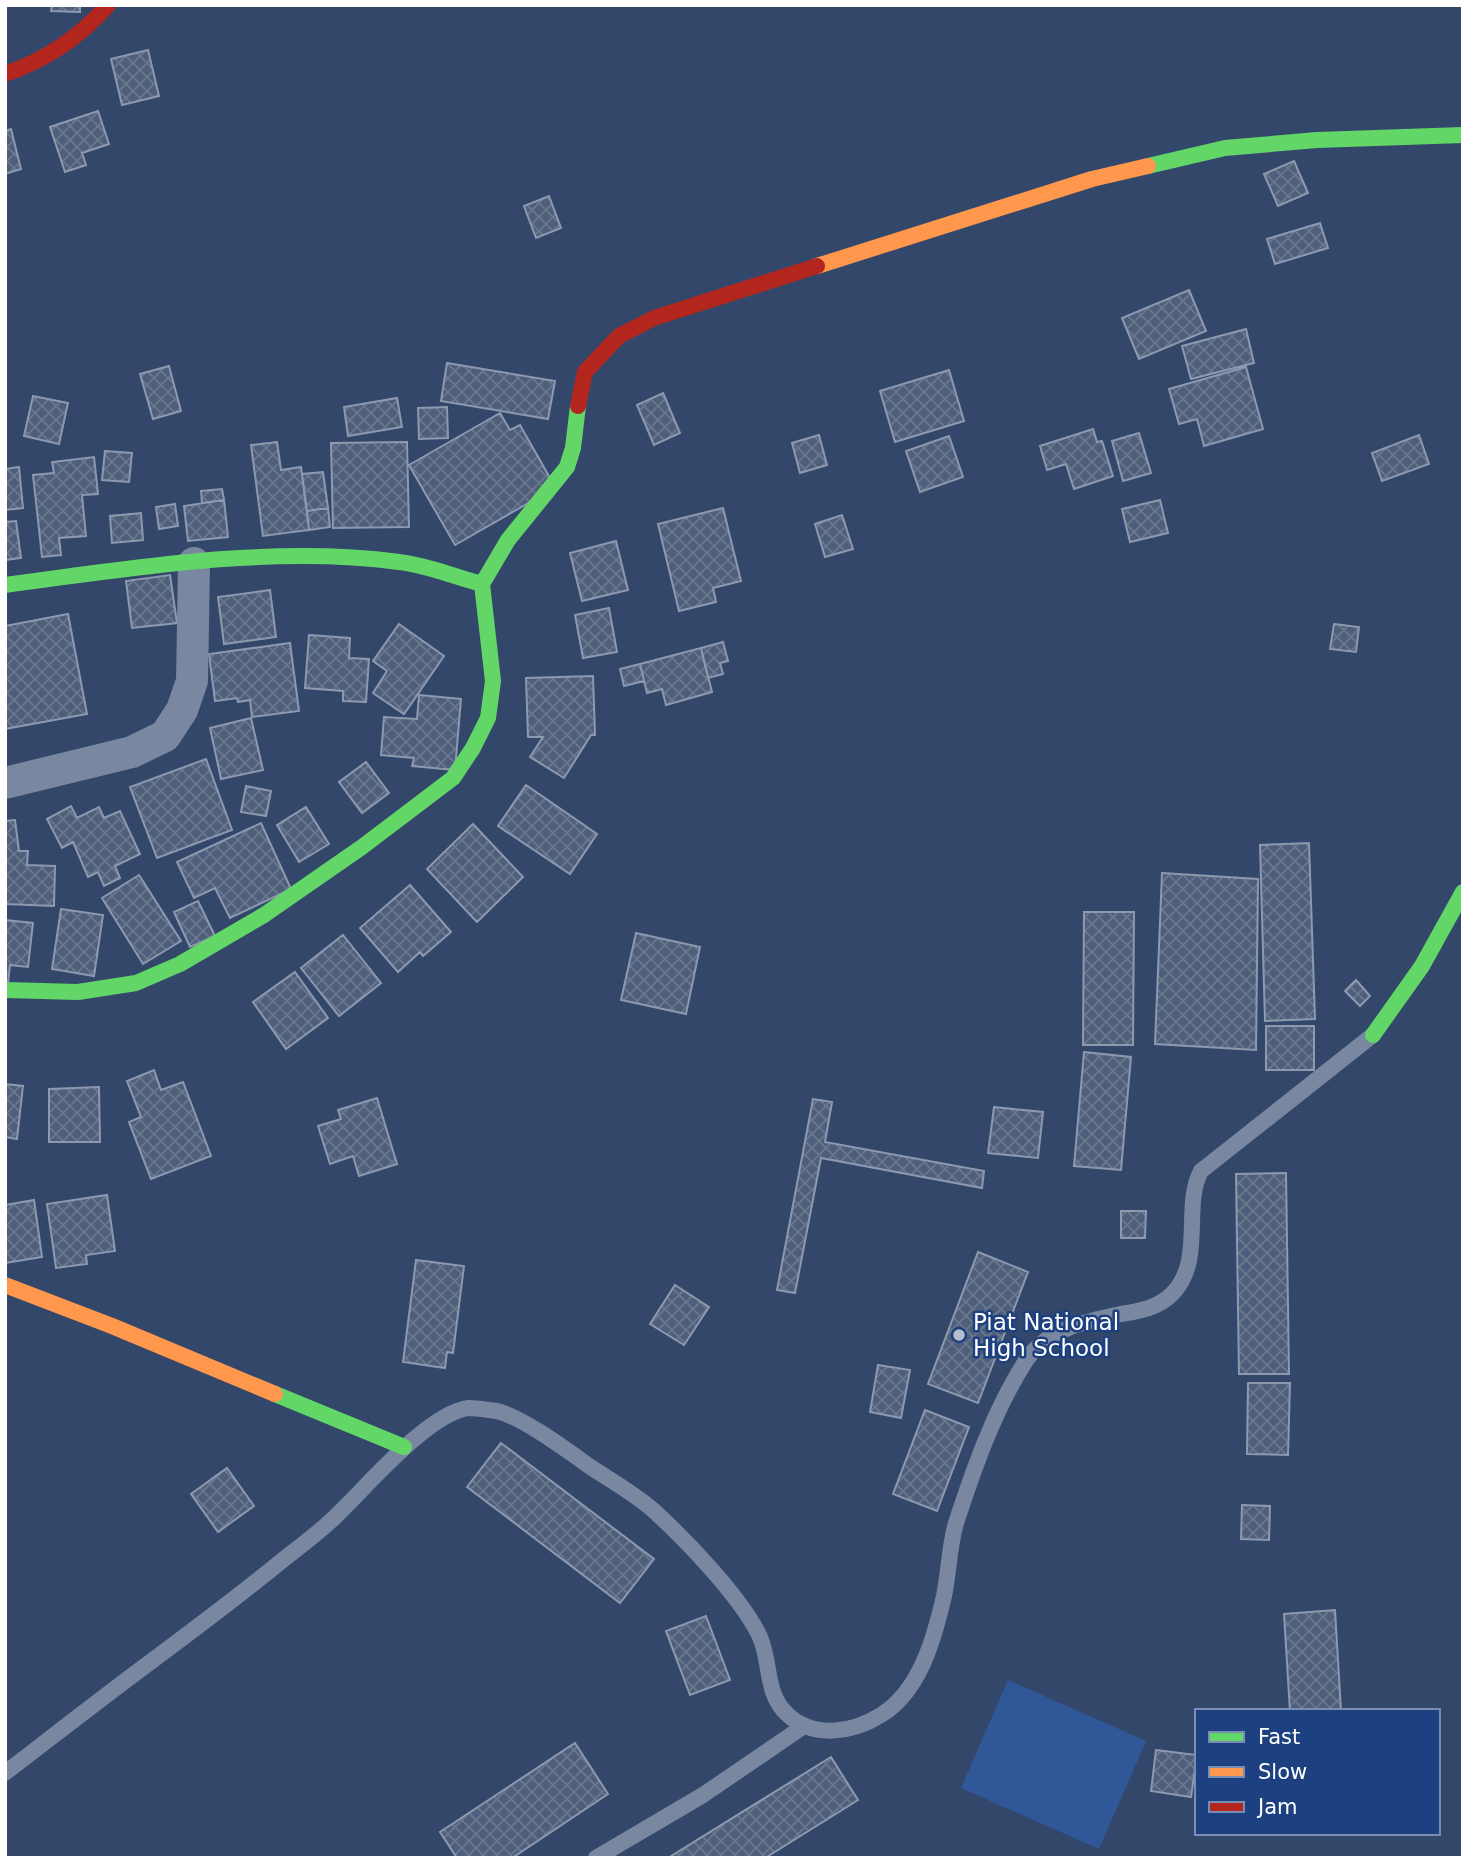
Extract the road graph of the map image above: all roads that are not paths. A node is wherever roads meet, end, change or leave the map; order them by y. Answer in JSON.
{"nodes":[{"id":1,"x":108,"y":5,"type":"edge"},
{"id":2,"x":5,"y":74,"type":"edge"},
{"id":3,"x":1463,"y":135,"type":"edge"},
{"id":4,"x":194,"y":563,"type":"junction"},
{"id":5,"x":482,"y":584,"type":"junction"},
{"id":6,"x":5,"y":585,"type":"edge"},
{"id":7,"x":5,"y":783,"type":"edge"},
{"id":8,"x":1463,"y":892,"type":"edge"},
{"id":9,"x":5,"y":990,"type":"edge"},
{"id":10,"x":1373,"y":1035,"type":"joint"},
{"id":11,"x":5,"y":1285,"type":"edge"},
{"id":12,"x":404,"y":1447,"type":"junction"},
{"id":13,"x":804,"y":1726,"type":"junction"},
{"id":14,"x":5,"y":1773,"type":"edge"},
{"id":15,"x":596,"y":1858,"type":"edge"}],
"edges":[{"from":1,"to":2,"type":"street"},
{"from":3,"to":5,"type":"street"},
{"from":4,"to":5,"type":"street"},
{"from":4,"to":6,"type":"street"},
{"from":4,"to":7,"type":"street"},
{"from":5,"to":9,"type":"street"},
{"from":8,"to":10,"type":"street"},
{"from":10,"to":13,"type":"lane"},
{"from":11,"to":12,"type":"street"},
{"from":12,"to":13,"type":"lane"},
{"from":12,"to":14,"type":"lane"},
{"from":13,"to":15,"type":"lane"}]}
